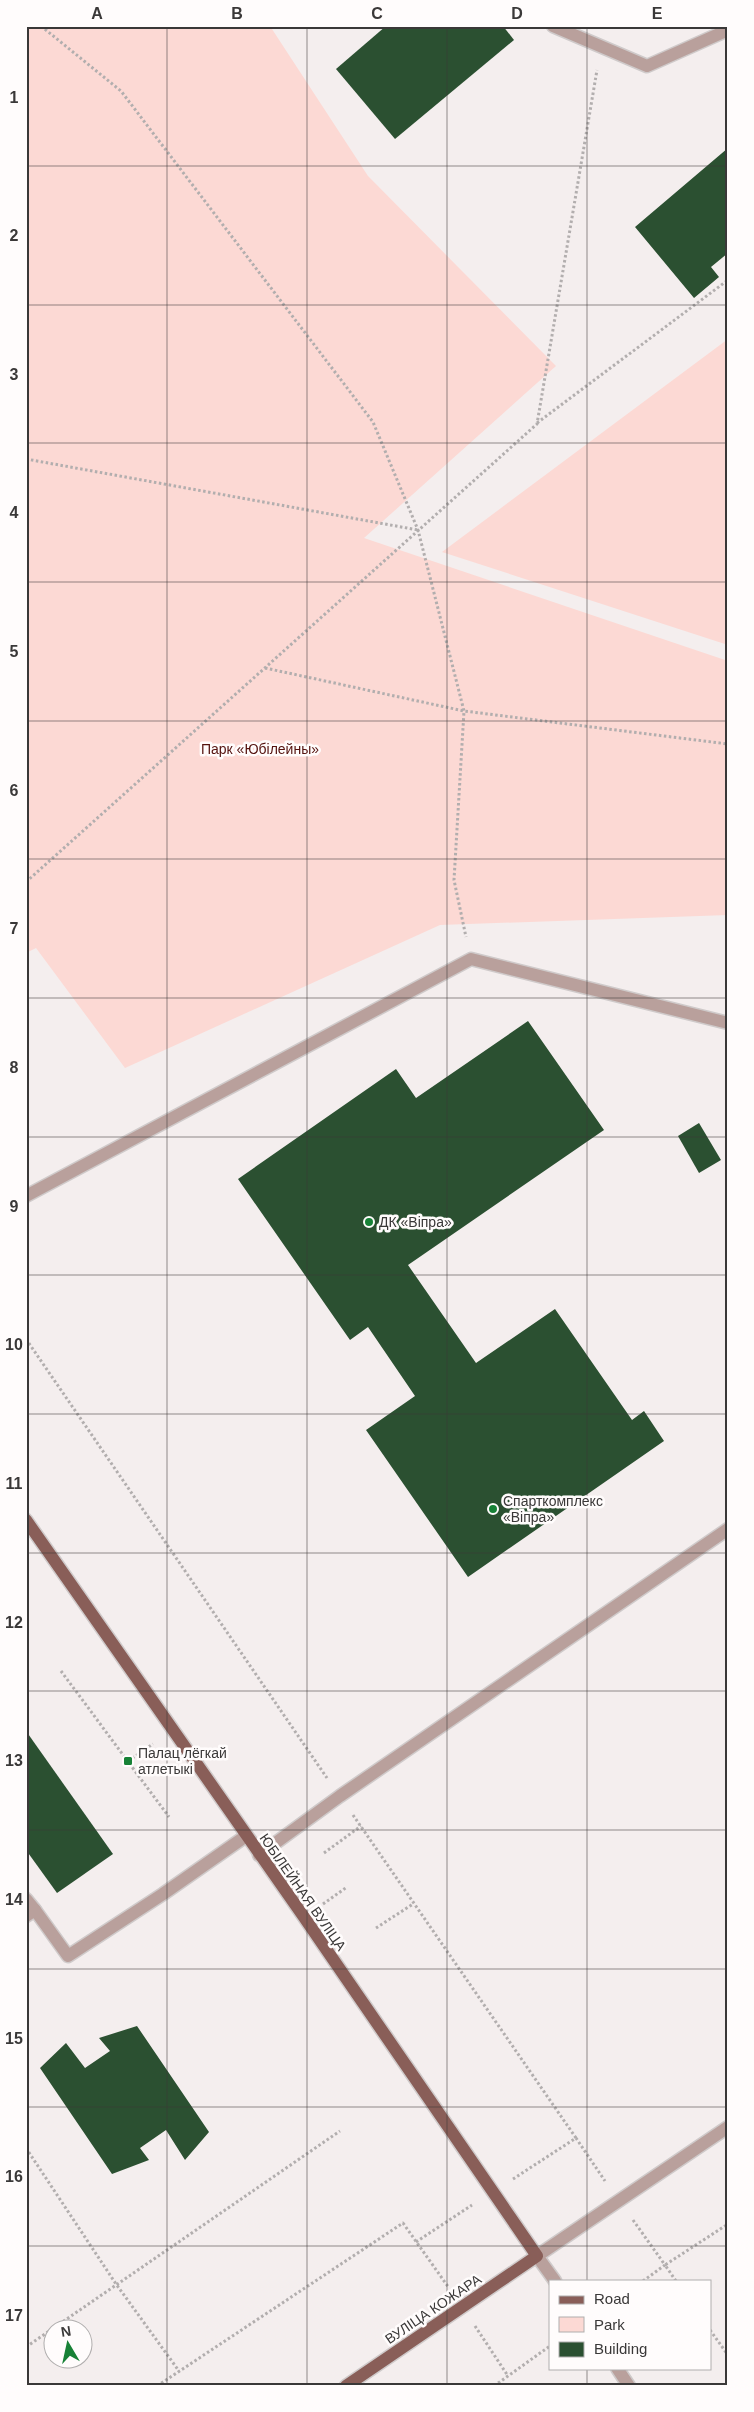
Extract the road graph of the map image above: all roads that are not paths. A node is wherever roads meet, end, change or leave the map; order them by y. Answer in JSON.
{"nodes":[{"id":1,"x":552,"y":26,"type":"edge"},
{"id":2,"x":728,"y":30,"type":"edge"},
{"id":3,"x":727,"y":1024,"type":"edge"},
{"id":4,"x":26,"y":1196,"type":"edge"},
{"id":5,"x":26,"y":1520,"type":"edge"},
{"id":6,"x":728,"y":1529,"type":"edge"},
{"id":7,"x":246,"y":1836,"type":"junction"},
{"id":8,"x":259,"y":1855,"type":"junction"},
{"id":9,"x":26,"y":1899,"type":"edge"},
{"id":10,"x":30,"y":1913,"type":"edge"},
{"id":11,"x":728,"y":2127,"type":"edge"},
{"id":12,"x":537,"y":2256,"type":"junction"},
{"id":13,"x":554,"y":2280,"type":"edge"},
{"id":14,"x":618,"y":2370,"type":"edge"},
{"id":15,"x":346,"y":2386,"type":"edge"},
{"id":16,"x":629,"y":2386,"type":"edge"}],
"edges":[{"from":1,"to":2,"type":"street"},
{"from":3,"to":4,"type":"street"},
{"from":5,"to":7,"type":"main road","name":"ЮБІЛЕЙНАЯ ВУЛІЦА"},
{"from":6,"to":8,"type":"street"},
{"from":7,"to":8,"type":"main road","name":"ЮБІЛЕЙНАЯ ВУЛІЦА"},
{"from":7,"to":10,"type":"street"},
{"from":8,"to":12,"type":"main road","name":"ЮБІЛЕЙНАЯ ВУЛІЦА"},
{"from":9,"to":10,"type":"street"},
{"from":11,"to":12,"type":"street"},
{"from":12,"to":13,"type":"street","name":"ЮБІЛЕЙНАЯ ВУЛІЦА"},
{"from":12,"to":15,"type":"main road","name":"ВУЛІЦА КОЖАРА"},
{"from":14,"to":16,"type":"street"}]}
